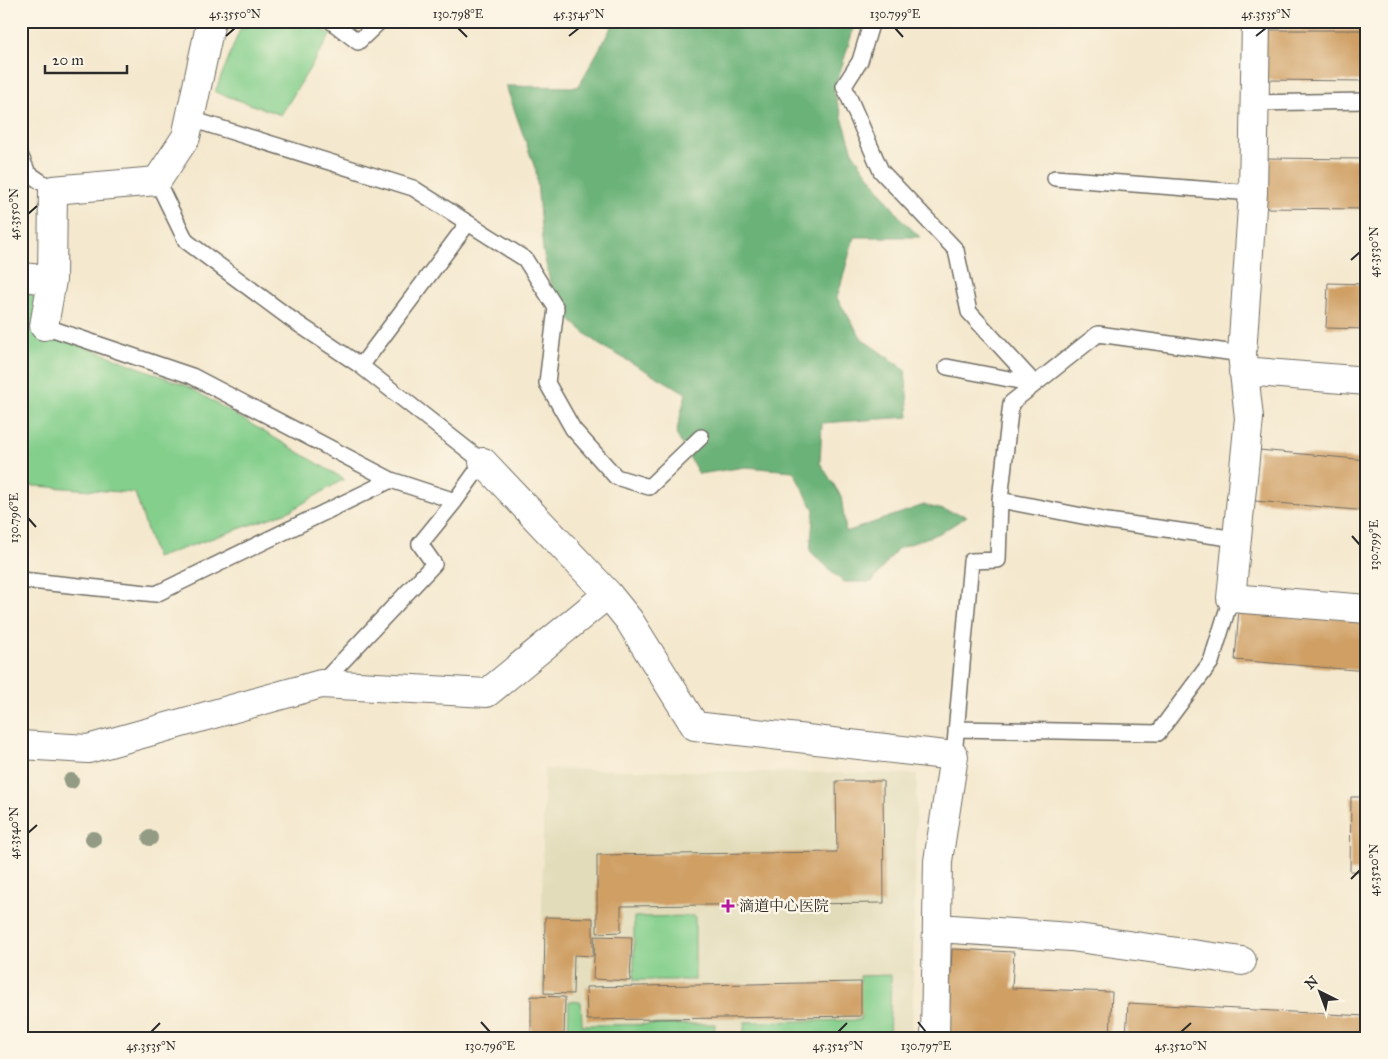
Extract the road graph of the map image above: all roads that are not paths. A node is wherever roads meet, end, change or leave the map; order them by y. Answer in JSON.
{"nodes":[{"id":1,"x":331,"y":21,"type":"edge"},
{"id":2,"x":380,"y":21,"type":"edge"},
{"id":3,"x":872,"y":21,"type":"edge"},
{"id":4,"x":1256,"y":21,"type":"edge"},
{"id":5,"x":213,"y":22,"type":"edge"},
{"id":6,"x":1367,"y":102,"type":"edge"},
{"id":7,"x":1254,"y":103,"type":"junction"},
{"id":8,"x":191,"y":118,"type":"junction"},
{"id":9,"x":21,"y":158,"type":"edge"},
{"id":10,"x":1054,"y":178,"type":"dead end"},
{"id":11,"x":157,"y":181,"type":"junction"},
{"id":12,"x":54,"y":190,"type":"junction"},
{"id":13,"x":1253,"y":193,"type":"junction"},
{"id":14,"x":468,"y":222,"type":"junction"},
{"id":15,"x":21,"y":277,"type":"edge"},
{"id":16,"x":52,"y":280,"type":"junction"},
{"id":17,"x":44,"y":326,"type":"joint"},
{"id":18,"x":1242,"y":362,"type":"junction"},
{"id":19,"x":361,"y":366,"type":"junction"},
{"id":20,"x":947,"y":367,"type":"dead end"},
{"id":21,"x":1367,"y":381,"type":"edge"},
{"id":22,"x":1035,"y":384,"type":"junction"},
{"id":23,"x":701,"y":437,"type":"dead end"},
{"id":24,"x":483,"y":462,"type":"junction"},
{"id":25,"x":391,"y":480,"type":"junction"},
{"id":26,"x":1000,"y":500,"type":"junction"},
{"id":27,"x":455,"y":501,"type":"junction"},
{"id":28,"x":1237,"y":539,"type":"junction"},
{"id":29,"x":21,"y":580,"type":"edge"},
{"id":30,"x":608,"y":594,"type":"junction"},
{"id":31,"x":1231,"y":598,"type":"junction"},
{"id":32,"x":1367,"y":609,"type":"edge"},
{"id":33,"x":321,"y":684,"type":"junction"},
{"id":34,"x":956,"y":729,"type":"junction"},
{"id":35,"x":21,"y":745,"type":"edge"},
{"id":36,"x":954,"y":756,"type":"junction"},
{"id":37,"x":937,"y":928,"type":"junction"},
{"id":38,"x":1242,"y":961,"type":"dead end"},
{"id":39,"x":936,"y":1038,"type":"edge"}],
"edges":[{"from":1,"to":2,"type":"lane"},
{"from":3,"to":22,"type":"lane"},
{"from":4,"to":7,"type":"street"},
{"from":5,"to":8,"type":"street"},
{"from":6,"to":7,"type":"lane"},
{"from":7,"to":13,"type":"street"},
{"from":8,"to":11,"type":"street"},
{"from":8,"to":14,"type":"lane"},
{"from":9,"to":12,"type":"lane"},
{"from":10,"to":13,"type":"lane"},
{"from":11,"to":12,"type":"street"},
{"from":11,"to":19,"type":"lane"},
{"from":12,"to":16,"type":"street"},
{"from":13,"to":18,"type":"street"},
{"from":14,"to":19,"type":"lane"},
{"from":14,"to":23,"type":"lane"},
{"from":15,"to":16,"type":"street"},
{"from":16,"to":17,"type":"street"},
{"from":17,"to":25,"type":"lane"},
{"from":18,"to":21,"type":"street"},
{"from":18,"to":22,"type":"lane"},
{"from":18,"to":28,"type":"street"},
{"from":19,"to":24,"type":"lane"},
{"from":20,"to":22,"type":"lane"},
{"from":22,"to":26,"type":"lane"},
{"from":24,"to":27,"type":"lane"},
{"from":24,"to":30,"type":"street"},
{"from":25,"to":27,"type":"lane"},
{"from":25,"to":29,"type":"lane"},
{"from":26,"to":28,"type":"lane"},
{"from":26,"to":34,"type":"lane"},
{"from":27,"to":33,"type":"lane"},
{"from":28,"to":31,"type":"street"},
{"from":30,"to":33,"type":"street"},
{"from":30,"to":36,"type":"street"},
{"from":31,"to":32,"type":"street"},
{"from":31,"to":34,"type":"lane"},
{"from":33,"to":35,"type":"street"},
{"from":34,"to":36,"type":"lane"},
{"from":36,"to":37,"type":"street"},
{"from":37,"to":38,"type":"street"},
{"from":37,"to":39,"type":"street"}]}
